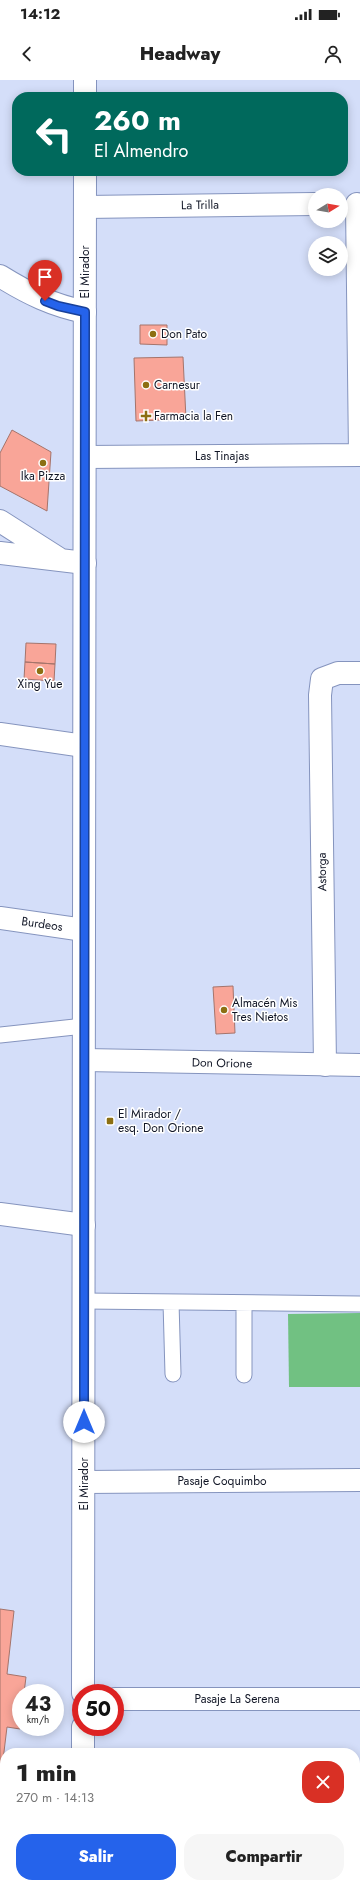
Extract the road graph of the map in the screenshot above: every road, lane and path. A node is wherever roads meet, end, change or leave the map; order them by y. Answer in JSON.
{"nodes":[{"id":1,"x":85,"y":80,"type":"edge"},
{"id":2,"x":85,"y":92,"type":"edge"},
{"id":3,"x":85,"y":176,"type":"edge"},
{"id":4,"x":308,"y":204,"type":"edge"},
{"id":5,"x":353,"y":204,"type":"edge"},
{"id":6,"x":85,"y":207,"type":"junction"},
{"id":7,"x":0,"y":276,"type":"edge"},
{"id":8,"x":85,"y":312,"type":"junction"},
{"id":9,"x":360,"y":455,"type":"edge"},
{"id":10,"x":85,"y":457,"type":"junction"},
{"id":11,"x":0,"y":521,"type":"edge"},
{"id":12,"x":0,"y":553,"type":"edge"},
{"id":13,"x":61,"y":560,"type":"junction"},
{"id":14,"x":84,"y":563,"type":"junction"},
{"id":15,"x":360,"y":673,"type":"edge"},
{"id":16,"x":0,"y":734,"type":"edge"},
{"id":17,"x":84,"y":746,"type":"junction"},
{"id":18,"x":0,"y":918,"type":"edge"},
{"id":19,"x":84,"y":930,"type":"junction"},
{"id":20,"x":84,"y":1026,"type":"junction"},
{"id":21,"x":0,"y":1035,"type":"edge"},
{"id":22,"x":84,"y":1060,"type":"junction"},
{"id":23,"x":325,"y":1065,"type":"junction"},
{"id":24,"x":360,"y":1065,"type":"edge"},
{"id":25,"x":0,"y":1214,"type":"edge"},
{"id":26,"x":84,"y":1225,"type":"junction"},
{"id":27,"x":84,"y":1301,"type":"junction"},
{"id":28,"x":171,"y":1302,"type":"junction"},
{"id":29,"x":244,"y":1303,"type":"junction"},
{"id":30,"x":360,"y":1304,"type":"edge"},
{"id":31,"x":173,"y":1374,"type":"dead end"},
{"id":32,"x":244,"y":1375,"type":"dead end"},
{"id":33,"x":360,"y":1480,"type":"edge"},
{"id":34,"x":84,"y":1482,"type":"junction"},
{"id":35,"x":83,"y":1684,"type":"edge"},
{"id":36,"x":124,"y":1699,"type":"edge"},
{"id":37,"x":360,"y":1699,"type":"edge"},
{"id":38,"x":83,"y":1736,"type":"edge"},
{"id":39,"x":83,"y":1748,"type":"edge"}],
"edges":[{"from":1,"to":2,"type":"street"},
{"from":3,"to":6,"type":"street","name":"El Mirador"},
{"from":4,"to":6,"type":"street","name":"La Trilla"},
{"from":5,"to":9,"type":"street"},
{"from":6,"to":8,"type":"street","name":"El Mirador"},
{"from":7,"to":8,"type":"street"},
{"from":8,"to":10,"type":"street","name":"El Mirador"},
{"from":9,"to":10,"type":"street","name":"Las Tinajas"},
{"from":10,"to":14,"type":"street","name":"El Mirador"},
{"from":11,"to":13,"type":"street"},
{"from":12,"to":13,"type":"street"},
{"from":13,"to":14,"type":"street"},
{"from":14,"to":17,"type":"street","name":"El Mirador"},
{"from":15,"to":23,"type":"street","name":"Astorga"},
{"from":16,"to":17,"type":"street"},
{"from":17,"to":19,"type":"street","name":"El Mirador"},
{"from":18,"to":19,"type":"street","name":"Burdeos"},
{"from":19,"to":20,"type":"street","name":"El Mirador"},
{"from":20,"to":21,"type":"lane"},
{"from":20,"to":22,"type":"street","name":"El Mirador"},
{"from":22,"to":23,"type":"street","name":"Don Orione"},
{"from":22,"to":26,"type":"street","name":"El Mirador"},
{"from":23,"to":24,"type":"street","name":"Don Orione"},
{"from":25,"to":26,"type":"street"},
{"from":26,"to":27,"type":"street","name":"El Mirador"},
{"from":27,"to":28,"type":"lane"},
{"from":27,"to":34,"type":"street","name":"El Mirador"},
{"from":28,"to":29,"type":"lane"},
{"from":28,"to":31,"type":"lane"},
{"from":29,"to":30,"type":"lane"},
{"from":29,"to":32,"type":"lane"},
{"from":33,"to":34,"type":"street","name":"Pasaje Coquimbo"},
{"from":34,"to":35,"type":"street","name":"El Mirador"},
{"from":36,"to":37,"type":"street","name":"Pasaje La Serena"},
{"from":38,"to":39,"type":"street"}]}
